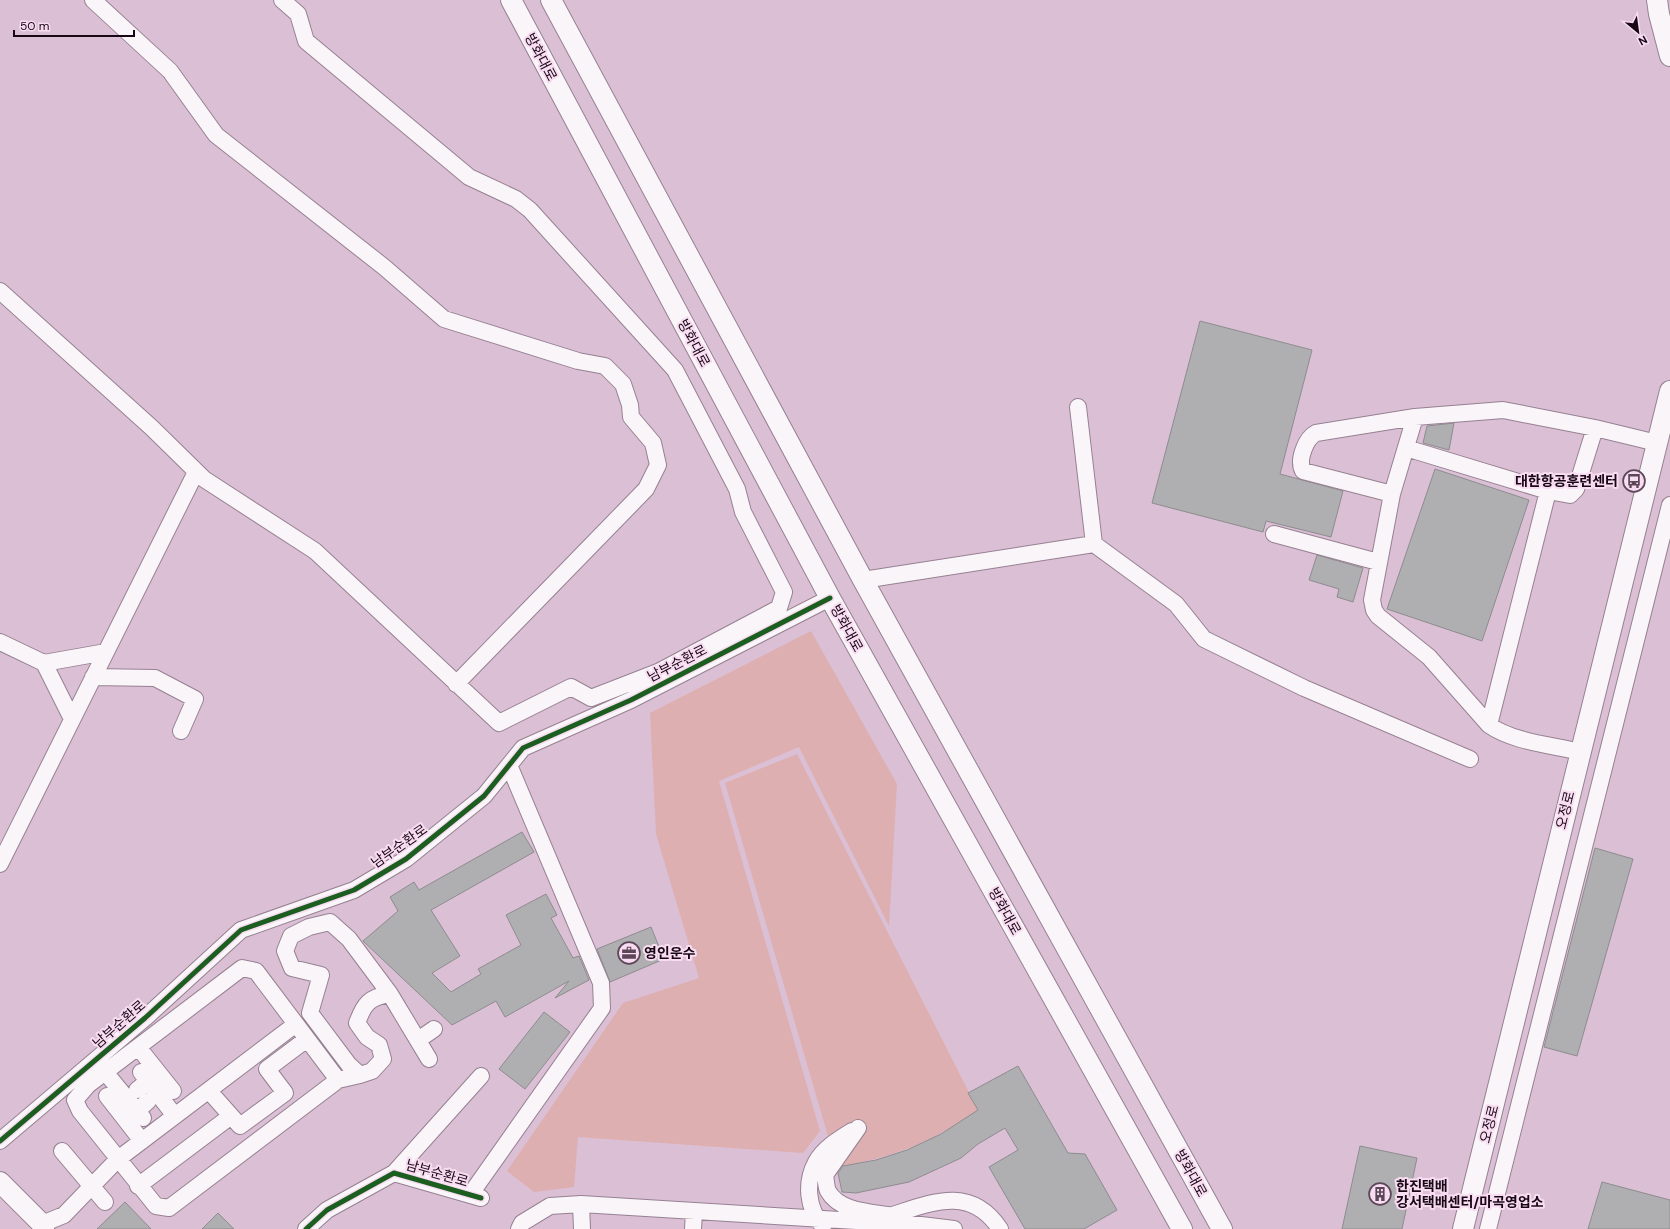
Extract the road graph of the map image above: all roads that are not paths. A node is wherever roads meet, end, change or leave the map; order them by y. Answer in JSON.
{"nodes":[{"id":1,"x":94,"y":0,"type":"edge"},
{"id":2,"x":282,"y":0,"type":"edge"},
{"id":3,"x":511,"y":0,"type":"edge"},
{"id":4,"x":551,"y":0,"type":"edge"},
{"id":5,"x":1657,"y":0,"type":"edge"},
{"id":6,"x":1670,"y":56,"type":"edge"},
{"id":7,"x":0,"y":290,"type":"edge"},
{"id":8,"x":1670,"y":391,"type":"edge"},
{"id":9,"x":1078,"y":407,"type":"dead end"},
{"id":10,"x":1415,"y":417,"type":"junction"},
{"id":11,"x":1595,"y":428,"type":"junction"},
{"id":12,"x":1657,"y":443,"type":"junction"},
{"id":13,"x":1406,"y":448,"type":"junction"},
{"id":14,"x":196,"y":472,"type":"junction"},
{"id":15,"x":1548,"y":491,"type":"junction"},
{"id":16,"x":1392,"y":494,"type":"junction"},
{"id":17,"x":1670,"y":506,"type":"edge"},
{"id":18,"x":1274,"y":534,"type":"dead end"},
{"id":19,"x":1094,"y":544,"type":"junction"},
{"id":20,"x":1378,"y":562,"type":"junction"},
{"id":21,"x":863,"y":580,"type":"junction"},
{"id":22,"x":830,"y":598,"type":"junction"},
{"id":23,"x":0,"y":642,"type":"edge"},
{"id":24,"x":106,"y":652,"type":"junction"},
{"id":25,"x":44,"y":663,"type":"junction"},
{"id":26,"x":93,"y":678,"type":"junction"},
{"id":27,"x":456,"y":684,"type":"junction"},
{"id":28,"x":72,"y":719,"type":"junction"},
{"id":29,"x":1490,"y":725,"type":"junction"},
{"id":30,"x":181,"y":731,"type":"dead end"},
{"id":31,"x":1580,"y":752,"type":"junction"},
{"id":32,"x":1470,"y":759,"type":"dead end"},
{"id":33,"x":509,"y":765,"type":"junction"},
{"id":34,"x":0,"y":864,"type":"edge"},
{"id":35,"x":390,"y":994,"type":"junction"},
{"id":36,"x":296,"y":1024,"type":"junction"},
{"id":37,"x":434,"y":1029,"type":"dead end"},
{"id":38,"x":307,"y":1039,"type":"junction"},
{"id":39,"x":418,"y":1040,"type":"junction"},
{"id":40,"x":138,"y":1047,"type":"junction"},
{"id":41,"x":430,"y":1059,"type":"dead end"},
{"id":42,"x":106,"y":1072,"type":"junction"},
{"id":43,"x":360,"y":1075,"type":"junction"},
{"id":44,"x":481,"y":1076,"type":"dead end"},
{"id":45,"x":338,"y":1080,"type":"junction"},
{"id":46,"x":142,"y":1081,"type":"dead end"},
{"id":47,"x":171,"y":1083,"type":"dead end"},
{"id":48,"x":209,"y":1091,"type":"junction"},
{"id":49,"x":109,"y":1106,"type":"dead end"},
{"id":50,"x":142,"y":1110,"type":"dead end"},
{"id":51,"x":175,"y":1116,"type":"junction"},
{"id":52,"x":231,"y":1116,"type":"junction"},
{"id":53,"x":142,"y":1140,"type":"junction"},
{"id":54,"x":0,"y":1141,"type":"edge"},
{"id":55,"x":62,"y":1150,"type":"dead end"},
{"id":56,"x":118,"y":1159,"type":"junction"},
{"id":57,"x":394,"y":1173,"type":"junction"},
{"id":58,"x":0,"y":1182,"type":"edge"},
{"id":59,"x":90,"y":1186,"type":"junction"},
{"id":60,"x":138,"y":1186,"type":"junction"},
{"id":61,"x":105,"y":1202,"type":"dead end"},
{"id":62,"x":838,"y":1202,"type":"junction"},
{"id":63,"x":581,"y":1204,"type":"junction"},
{"id":64,"x":694,"y":1212,"type":"junction"},
{"id":65,"x":892,"y":1216,"type":"junction"},
{"id":66,"x":868,"y":1223,"type":"junction"},
{"id":67,"x":821,"y":1225,"type":"edge"},
{"id":68,"x":46,"y":1227,"type":"edge"},
{"id":69,"x":306,"y":1229,"type":"edge"},
{"id":70,"x":519,"y":1229,"type":"edge"},
{"id":71,"x":582,"y":1229,"type":"edge"},
{"id":72,"x":693,"y":1229,"type":"edge"},
{"id":73,"x":954,"y":1229,"type":"edge"},
{"id":74,"x":1000,"y":1229,"type":"edge"},
{"id":75,"x":1182,"y":1229,"type":"edge"},
{"id":76,"x":1222,"y":1229,"type":"edge"},
{"id":77,"x":1463,"y":1229,"type":"edge"},
{"id":78,"x":1488,"y":1229,"type":"edge"}],
"edges":[{"from":1,"to":27,"type":"street"},
{"from":2,"to":27,"type":"street"},
{"from":3,"to":22,"type":"main road","name":"방화대로"},
{"from":4,"to":21,"type":"main road","name":"방화대로"},
{"from":5,"to":6,"type":"main road"},
{"from":7,"to":14,"type":"street"},
{"from":8,"to":12,"type":"main road","name":"오정로"},
{"from":9,"to":19,"type":"street"},
{"from":10,"to":11,"type":"street"},
{"from":10,"to":13,"type":"street"},
{"from":10,"to":16,"type":"street"},
{"from":11,"to":12,"type":"street"},
{"from":11,"to":15,"type":"street"},
{"from":12,"to":31,"type":"main road","name":"오정로"},
{"from":13,"to":15,"type":"street"},
{"from":13,"to":16,"type":"street"},
{"from":14,"to":24,"type":"street"},
{"from":14,"to":27,"type":"street"},
{"from":15,"to":29,"type":"street"},
{"from":16,"to":20,"type":"street"},
{"from":17,"to":78,"type":"street"},
{"from":18,"to":20,"type":"street"},
{"from":19,"to":21,"type":"street"},
{"from":19,"to":32,"type":"street"},
{"from":20,"to":29,"type":"street"},
{"from":21,"to":76,"type":"main road","name":"방화대로"},
{"from":22,"to":33,"type":"street","name":"남부순환로"},
{"from":22,"to":75,"type":"main road","name":"방화대로"},
{"from":23,"to":25,"type":"street"},
{"from":24,"to":25,"type":"street"},
{"from":24,"to":26,"type":"street"},
{"from":25,"to":28,"type":"street"},
{"from":26,"to":28,"type":"street"},
{"from":26,"to":30,"type":"street"},
{"from":28,"to":34,"type":"street"},
{"from":29,"to":31,"type":"street"},
{"from":31,"to":77,"type":"main road","name":"오정로"},
{"from":33,"to":54,"type":"street","name":"남부순환로"},
{"from":33,"to":57,"type":"street","name":"남부순환로"},
{"from":35,"to":39,"type":"street"},
{"from":35,"to":43,"type":"street"},
{"from":35,"to":43,"type":"street"},
{"from":36,"to":38,"type":"street"},
{"from":36,"to":40,"type":"street"},
{"from":36,"to":48,"type":"street"},
{"from":37,"to":39,"type":"street"},
{"from":38,"to":45,"type":"street"},
{"from":38,"to":52,"type":"street"},
{"from":39,"to":41,"type":"street"},
{"from":40,"to":42,"type":"street"},
{"from":40,"to":47,"type":"street"},
{"from":42,"to":50,"type":"street"},
{"from":42,"to":56,"type":"street"},
{"from":43,"to":45,"type":"street"},
{"from":44,"to":57,"type":"street","name":"남부순환로"},
{"from":45,"to":60,"type":"street"},
{"from":46,"to":51,"type":"street"},
{"from":48,"to":51,"type":"street"},
{"from":48,"to":52,"type":"street"},
{"from":49,"to":53,"type":"street"},
{"from":51,"to":53,"type":"street"},
{"from":52,"to":60,"type":"street"},
{"from":53,"to":56,"type":"street"},
{"from":55,"to":59,"type":"street"},
{"from":56,"to":59,"type":"street"},
{"from":56,"to":60,"type":"street"},
{"from":57,"to":69,"type":"street","name":"남부순환로"},
{"from":58,"to":68,"type":"main road"},
{"from":59,"to":61,"type":"street"},
{"from":59,"to":68,"type":"street"},
{"from":62,"to":65,"type":"street"},
{"from":62,"to":67,"type":"street"},
{"from":62,"to":67,"type":"street"},
{"from":63,"to":64,"type":"street"},
{"from":63,"to":70,"type":"street"},
{"from":63,"to":71,"type":"street"},
{"from":64,"to":67,"type":"street"},
{"from":64,"to":72,"type":"street"},
{"from":65,"to":66,"type":"street"},
{"from":65,"to":74,"type":"street"},
{"from":66,"to":67,"type":"street"},
{"from":66,"to":73,"type":"street"}]}
